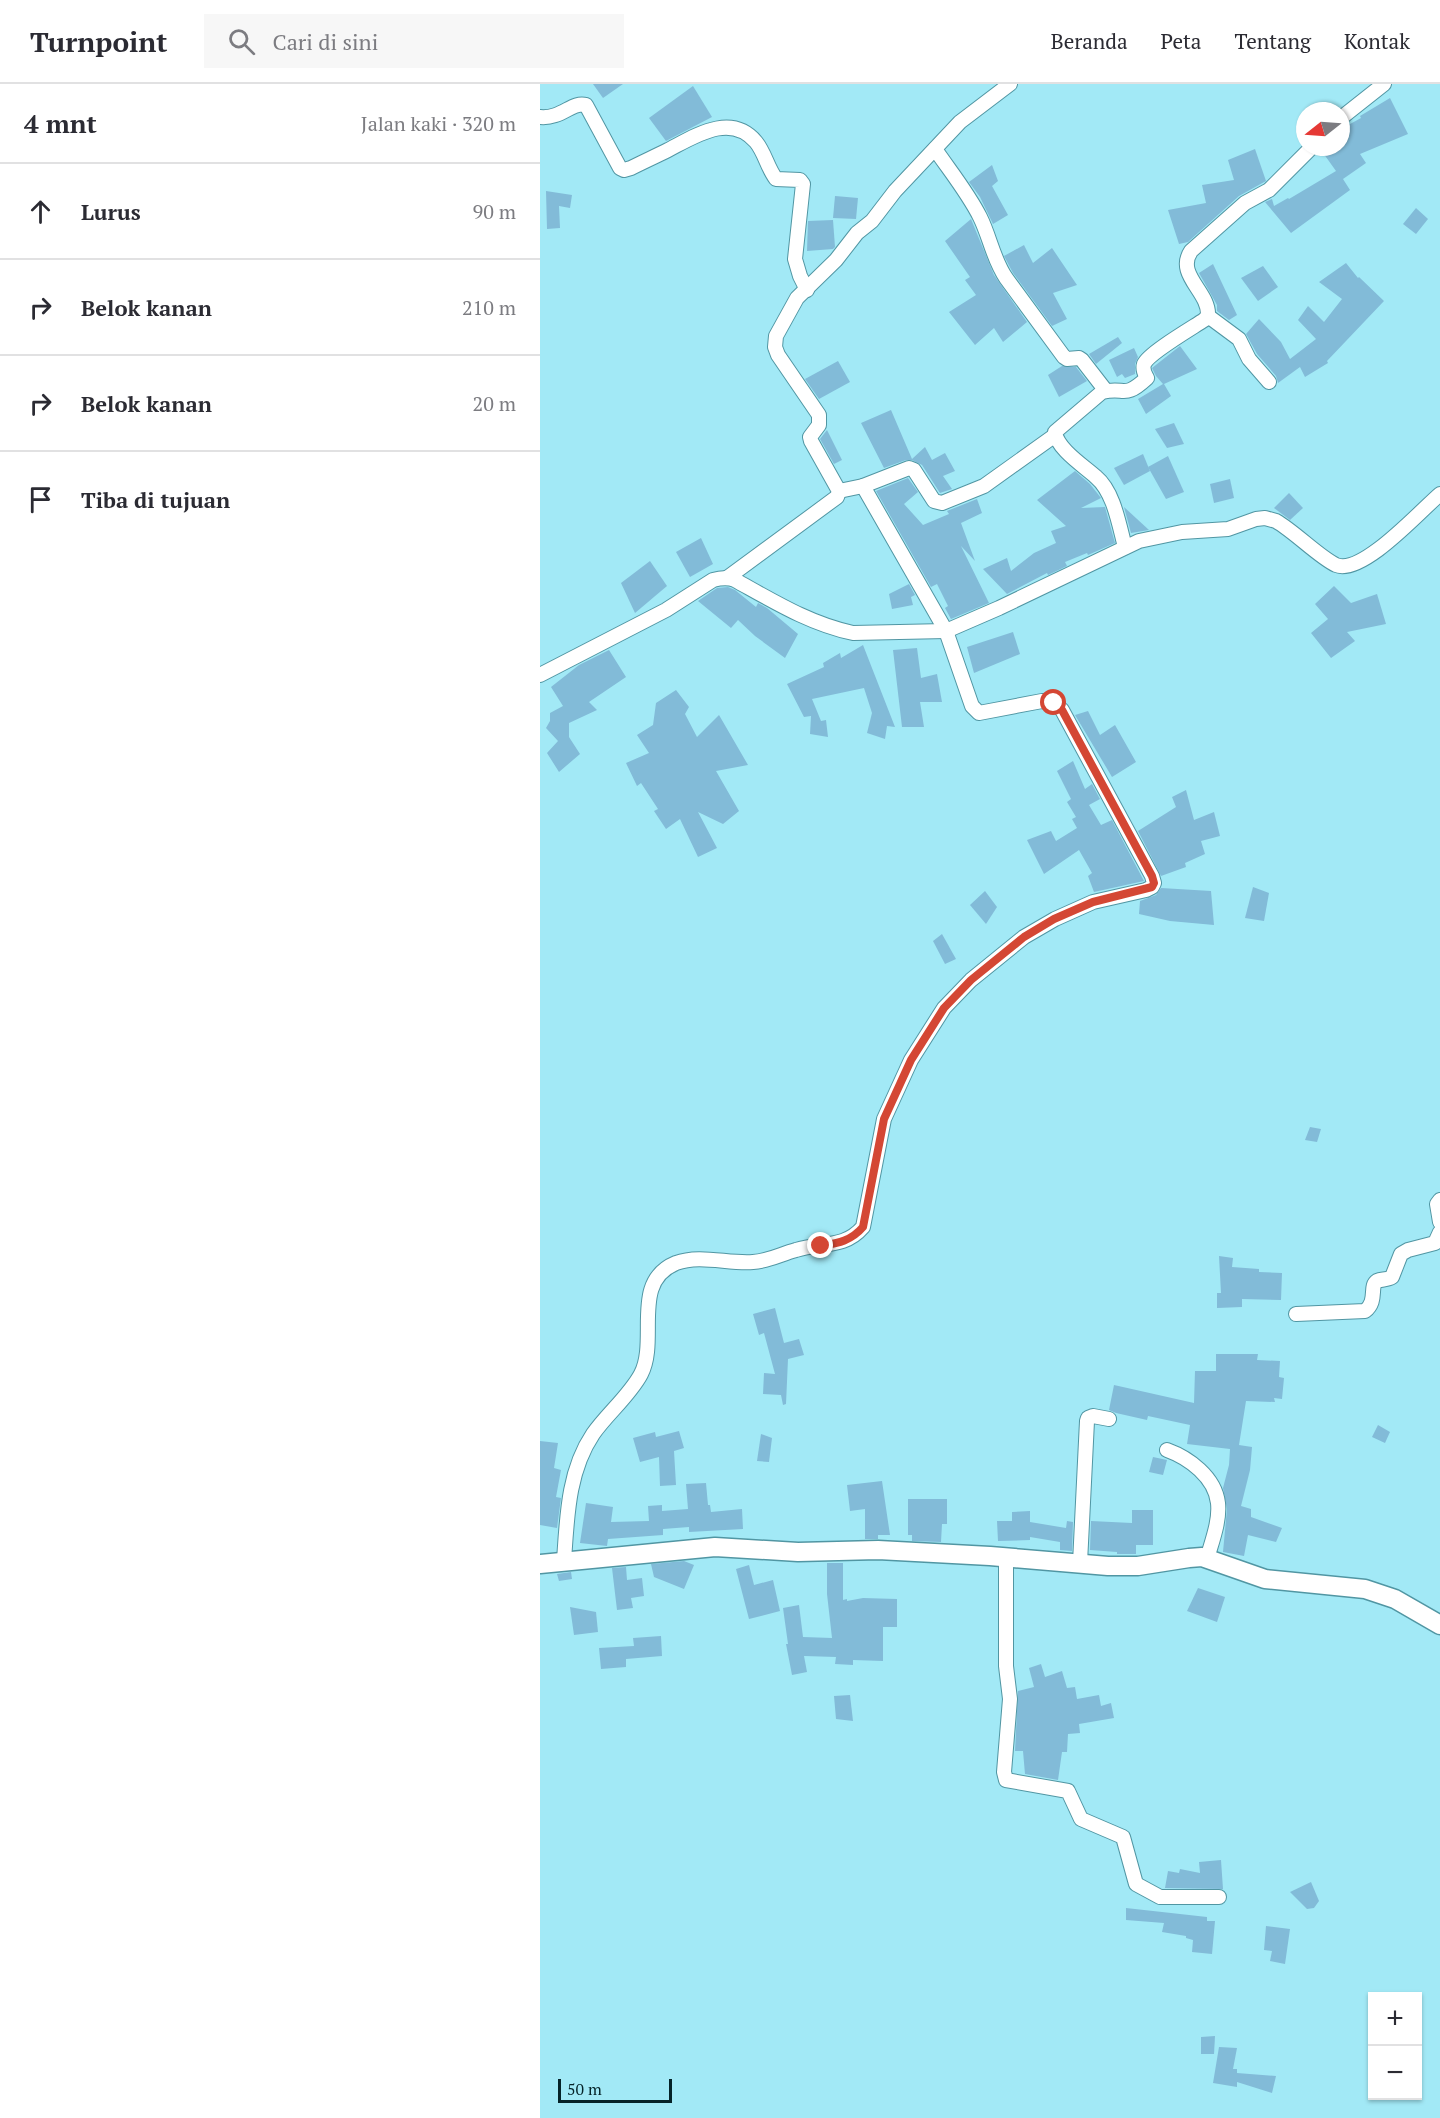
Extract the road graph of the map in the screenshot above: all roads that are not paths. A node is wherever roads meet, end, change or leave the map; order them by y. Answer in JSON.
{"nodes":[{"id":1,"x":1010,"y":84,"type":"edge"},
{"id":2,"x":1384,"y":84,"type":"edge"},
{"id":3,"x":1350,"y":111,"type":"edge"},
{"id":4,"x":540,"y":117,"type":"edge"},
{"id":5,"x":935,"y":149,"type":"junction"},
{"id":6,"x":1303,"y":156,"type":"edge"},
{"id":7,"x":807,"y":290,"type":"junction"},
{"id":8,"x":1208,"y":316,"type":"junction"},
{"id":9,"x":1269,"y":381,"type":"dead end"},
{"id":10,"x":1106,"y":391,"type":"junction"},
{"id":11,"x":1054,"y":436,"type":"junction"},
{"id":12,"x":863,"y":486,"type":"junction"},
{"id":13,"x":839,"y":491,"type":"junction"},
{"id":14,"x":1440,"y":494,"type":"edge"},
{"id":15,"x":1125,"y":547,"type":"junction"},
{"id":16,"x":727,"y":578,"type":"junction"},
{"id":17,"x":946,"y":631,"type":"junction"},
{"id":18,"x":540,"y":675,"type":"edge"},
{"id":19,"x":1440,"y":1200,"type":"edge"},
{"id":20,"x":1440,"y":1222,"type":"edge"},
{"id":21,"x":1440,"y":1232,"type":"edge"},
{"id":22,"x":1296,"y":1314,"type":"dead end"},
{"id":23,"x":1109,"y":1419,"type":"dead end"},
{"id":24,"x":1167,"y":1450,"type":"dead end"},
{"id":25,"x":1006,"y":1557,"type":"junction"},
{"id":26,"x":1207,"y":1559,"type":"junction"},
{"id":27,"x":564,"y":1561,"type":"junction"},
{"id":28,"x":1080,"y":1563,"type":"junction"},
{"id":29,"x":540,"y":1564,"type":"edge"},
{"id":30,"x":1440,"y":1625,"type":"edge"},
{"id":31,"x":1219,"y":1897,"type":"dead end"}],
"edges":[{"from":1,"to":5,"type":"street"},
{"from":2,"to":3,"type":"street"},
{"from":4,"to":7,"type":"street"},
{"from":5,"to":7,"type":"street"},
{"from":5,"to":10,"type":"street"},
{"from":6,"to":8,"type":"street"},
{"from":7,"to":13,"type":"street"},
{"from":8,"to":9,"type":"street"},
{"from":8,"to":10,"type":"street"},
{"from":10,"to":11,"type":"street"},
{"from":11,"to":12,"type":"street"},
{"from":11,"to":15,"type":"street"},
{"from":12,"to":13,"type":"street"},
{"from":12,"to":17,"type":"street"},
{"from":13,"to":16,"type":"street"},
{"from":14,"to":15,"type":"street"},
{"from":15,"to":17,"type":"street"},
{"from":16,"to":17,"type":"street"},
{"from":16,"to":18,"type":"street"},
{"from":17,"to":27,"type":"street"},
{"from":19,"to":20,"type":"street"},
{"from":21,"to":22,"type":"street"},
{"from":23,"to":28,"type":"street"},
{"from":24,"to":26,"type":"street"},
{"from":25,"to":27,"type":"street"},
{"from":25,"to":28,"type":"street"},
{"from":25,"to":31,"type":"street"},
{"from":26,"to":28,"type":"street"},
{"from":26,"to":30,"type":"street"},
{"from":27,"to":29,"type":"street"}]}
